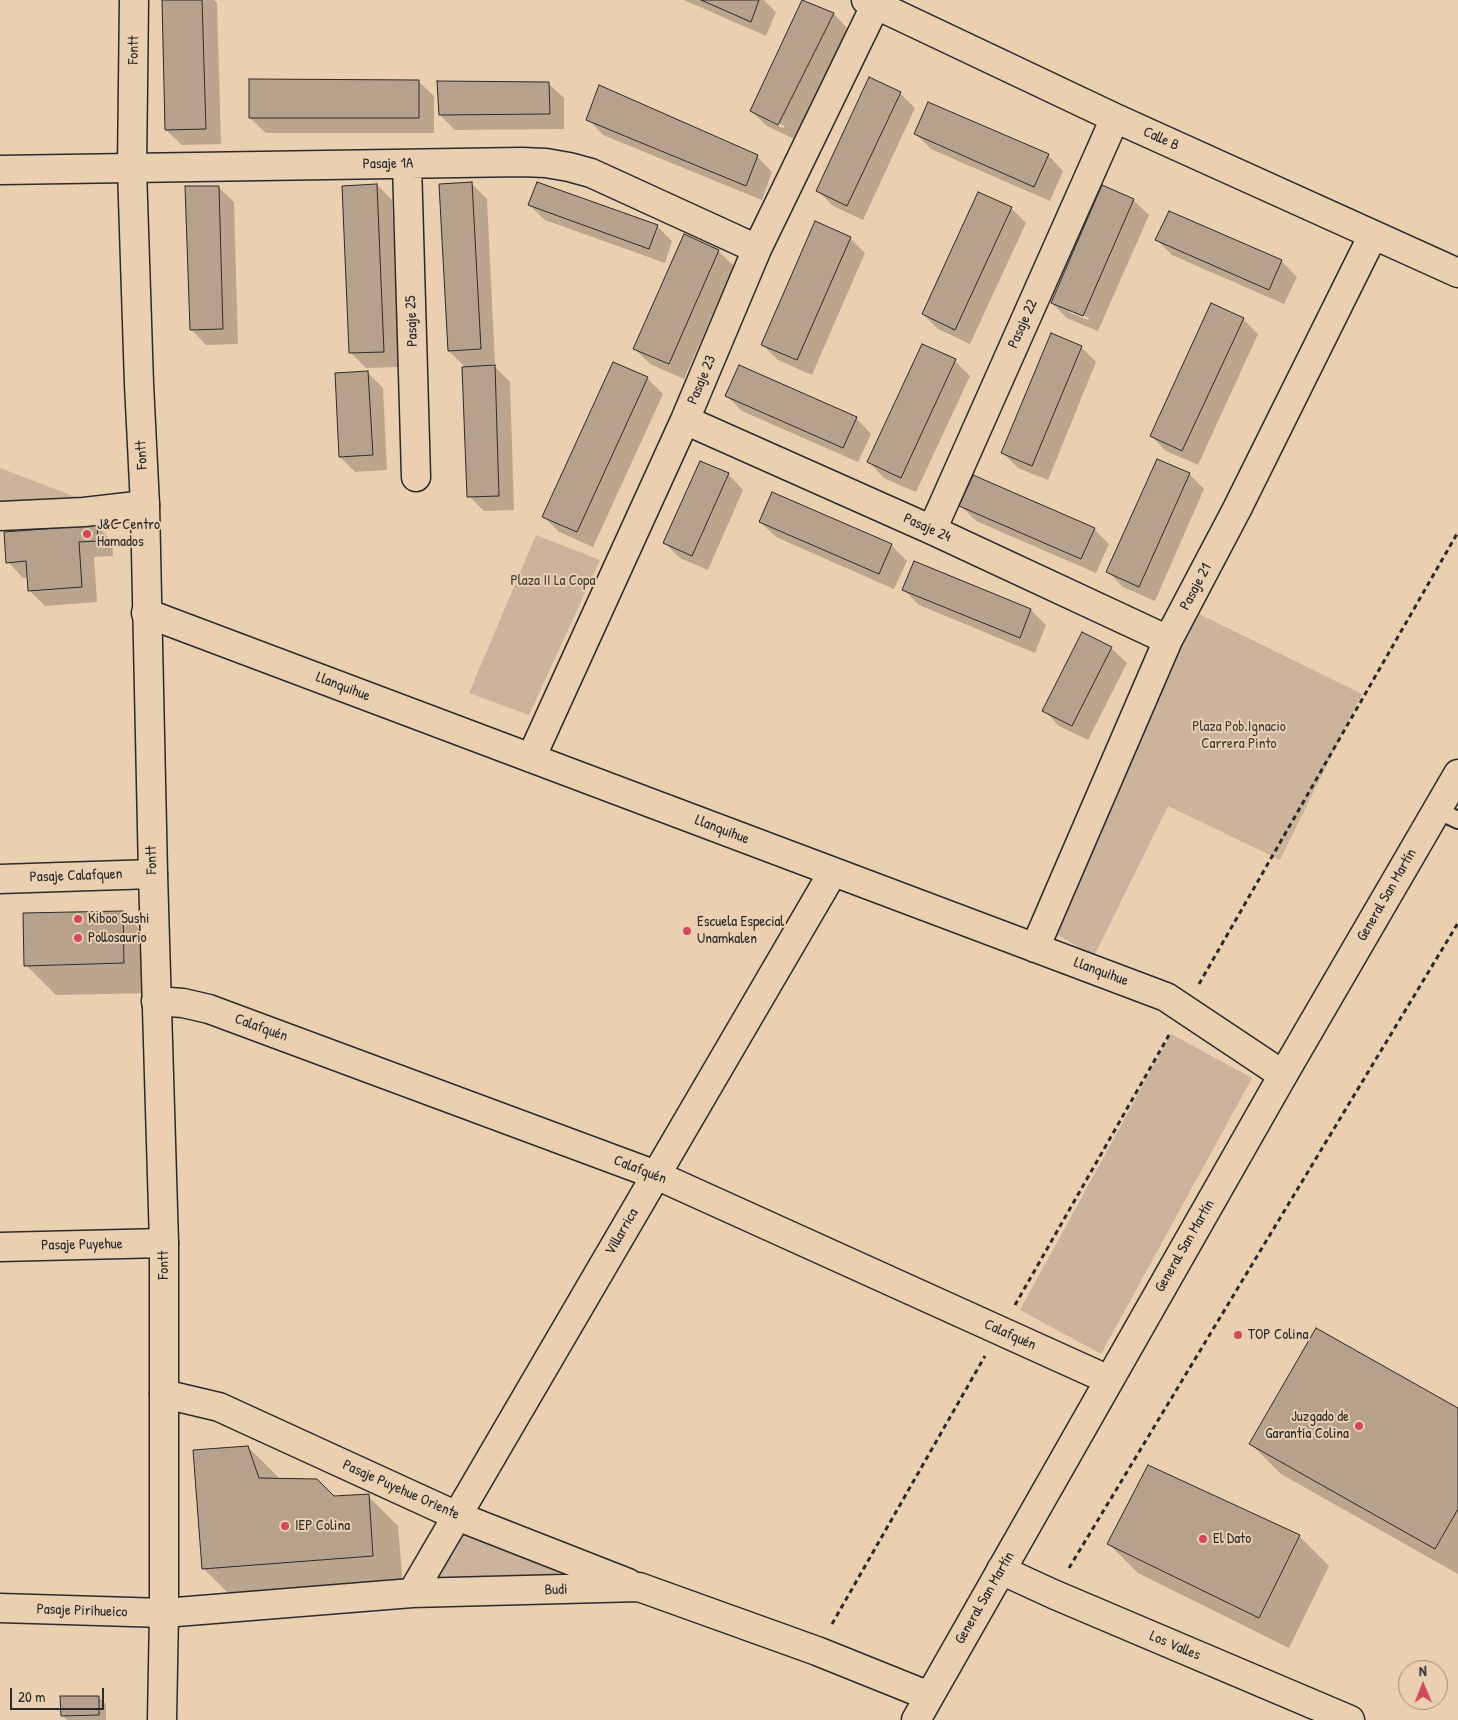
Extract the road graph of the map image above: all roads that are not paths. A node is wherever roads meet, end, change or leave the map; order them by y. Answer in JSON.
{"nodes":[{"id":1,"x":134,"y":0,"type":"edge"},
{"id":2,"x":871,"y":2,"type":"edge"},
{"id":3,"x":1115,"y":118,"type":"junction"},
{"id":4,"x":407,"y":164,"type":"junction"},
{"id":5,"x":132,"y":169,"type":"junction"},
{"id":6,"x":0,"y":170,"type":"edge"},
{"id":7,"x":1373,"y":235,"type":"junction"},
{"id":8,"x":757,"y":250,"type":"junction"},
{"id":9,"x":1458,"y":273,"type":"edge"},
{"id":10,"x":685,"y":420,"type":"junction"},
{"id":11,"x":416,"y":477,"type":"dead end"},
{"id":12,"x":145,"y":506,"type":"junction"},
{"id":13,"x":0,"y":516,"type":"edge"},
{"id":14,"x":932,"y":530,"type":"junction"},
{"id":15,"x":146,"y":613,"type":"junction"},
{"id":16,"x":1168,"y":640,"type":"junction"},
{"id":17,"x":531,"y":758,"type":"junction"},
{"id":18,"x":1458,"y":774,"type":"edge"},
{"id":19,"x":1448,"y":815,"type":"edge"},
{"id":20,"x":833,"y":872,"type":"junction"},
{"id":21,"x":152,"y":874,"type":"junction"},
{"id":22,"x":0,"y":879,"type":"edge"},
{"id":23,"x":1035,"y":948,"type":"junction"},
{"id":24,"x":156,"y":1001,"type":"junction"},
{"id":25,"x":1283,"y":1075,"type":"junction"},
{"id":26,"x":656,"y":1175,"type":"junction"},
{"id":27,"x":164,"y":1243,"type":"junction"},
{"id":28,"x":0,"y":1247,"type":"edge"},
{"id":29,"x":1109,"y":1380,"type":"junction"},
{"id":30,"x":164,"y":1394,"type":"junction"},
{"id":31,"x":457,"y":1516,"type":"junction"},
{"id":32,"x":1001,"y":1570,"type":"junction"},
{"id":33,"x":639,"y":1587,"type":"junction"},
{"id":34,"x":412,"y":1593,"type":"junction"},
{"id":35,"x":0,"y":1608,"type":"edge"},
{"id":36,"x":164,"y":1613,"type":"junction"},
{"id":37,"x":929,"y":1696,"type":"junction"},
{"id":38,"x":162,"y":1720,"type":"edge"},
{"id":39,"x":916,"y":1720,"type":"edge"},
{"id":40,"x":1350,"y":1720,"type":"edge"}],
"edges":[{"from":1,"to":5,"type":"street","name":"Fontt"},
{"from":2,"to":3,"type":"street","name":"Calle B"},
{"from":2,"to":8,"type":"street","name":"Pasaje 23"},
{"from":3,"to":7,"type":"street","name":"Calle B"},
{"from":3,"to":14,"type":"street","name":"Pasaje 22"},
{"from":4,"to":5,"type":"street","name":"Pasaje 1A"},
{"from":4,"to":8,"type":"street","name":"Pasaje 1A"},
{"from":4,"to":11,"type":"street","name":"Pasaje 25"},
{"from":5,"to":6,"type":"street","name":"Pasaje 1A"},
{"from":5,"to":12,"type":"street","name":"Fontt"},
{"from":7,"to":9,"type":"street","name":"Calle B"},
{"from":7,"to":16,"type":"street","name":"Pasaje 21"},
{"from":8,"to":10,"type":"street","name":"Pasaje 23"},
{"from":10,"to":14,"type":"street","name":"Pasaje 24"},
{"from":10,"to":17,"type":"street","name":"Pasaje 23"},
{"from":12,"to":13,"type":"street"},
{"from":12,"to":15,"type":"street","name":"Fontt"},
{"from":14,"to":16,"type":"street","name":"Pasaje 24"},
{"from":15,"to":17,"type":"street","name":"Llanquihue"},
{"from":15,"to":21,"type":"street","name":"Fontt"},
{"from":16,"to":23,"type":"street","name":"Pasaje 21"},
{"from":17,"to":20,"type":"street","name":"Llanquihue"},
{"from":18,"to":19,"type":"street","name":"General San Martín"},
{"from":19,"to":25,"type":"street","name":"General San Martín"},
{"from":20,"to":23,"type":"street","name":"Llanquihue"},
{"from":20,"to":26,"type":"street","name":"Villarrica"},
{"from":21,"to":22,"type":"street","name":"Pasaje Calafquen"},
{"from":21,"to":24,"type":"street","name":"Fontt"},
{"from":23,"to":25,"type":"street","name":"Llanquihue"},
{"from":24,"to":26,"type":"street","name":"Calafquén"},
{"from":24,"to":27,"type":"street","name":"Fontt"},
{"from":25,"to":29,"type":"street","name":"General San Martín"},
{"from":26,"to":29,"type":"street","name":"Calafquén"},
{"from":26,"to":31,"type":"street","name":"Villarrica"},
{"from":27,"to":28,"type":"street","name":"Pasaje Puyehue"},
{"from":27,"to":30,"type":"street","name":"Fontt"},
{"from":29,"to":32,"type":"street","name":"General San Martín"},
{"from":30,"to":31,"type":"street","name":"Pasaje Puyehue Oriente"},
{"from":30,"to":36,"type":"street","name":"Fontt"},
{"from":31,"to":33,"type":"street","name":"Pasaje Puyehue Oriente"},
{"from":31,"to":34,"type":"street","name":"Villarrica"},
{"from":32,"to":37,"type":"street","name":"General San Martín"},
{"from":32,"to":40,"type":"street","name":"Los Valles"},
{"from":33,"to":34,"type":"street","name":"Budi"},
{"from":33,"to":37,"type":"street","name":"Budi"},
{"from":34,"to":36,"type":"street","name":"Budi"},
{"from":35,"to":36,"type":"street","name":"Pasaje Pirihueico"},
{"from":36,"to":38,"type":"street","name":"Fontt"},
{"from":37,"to":39,"type":"street","name":"General San Martín"}]}
